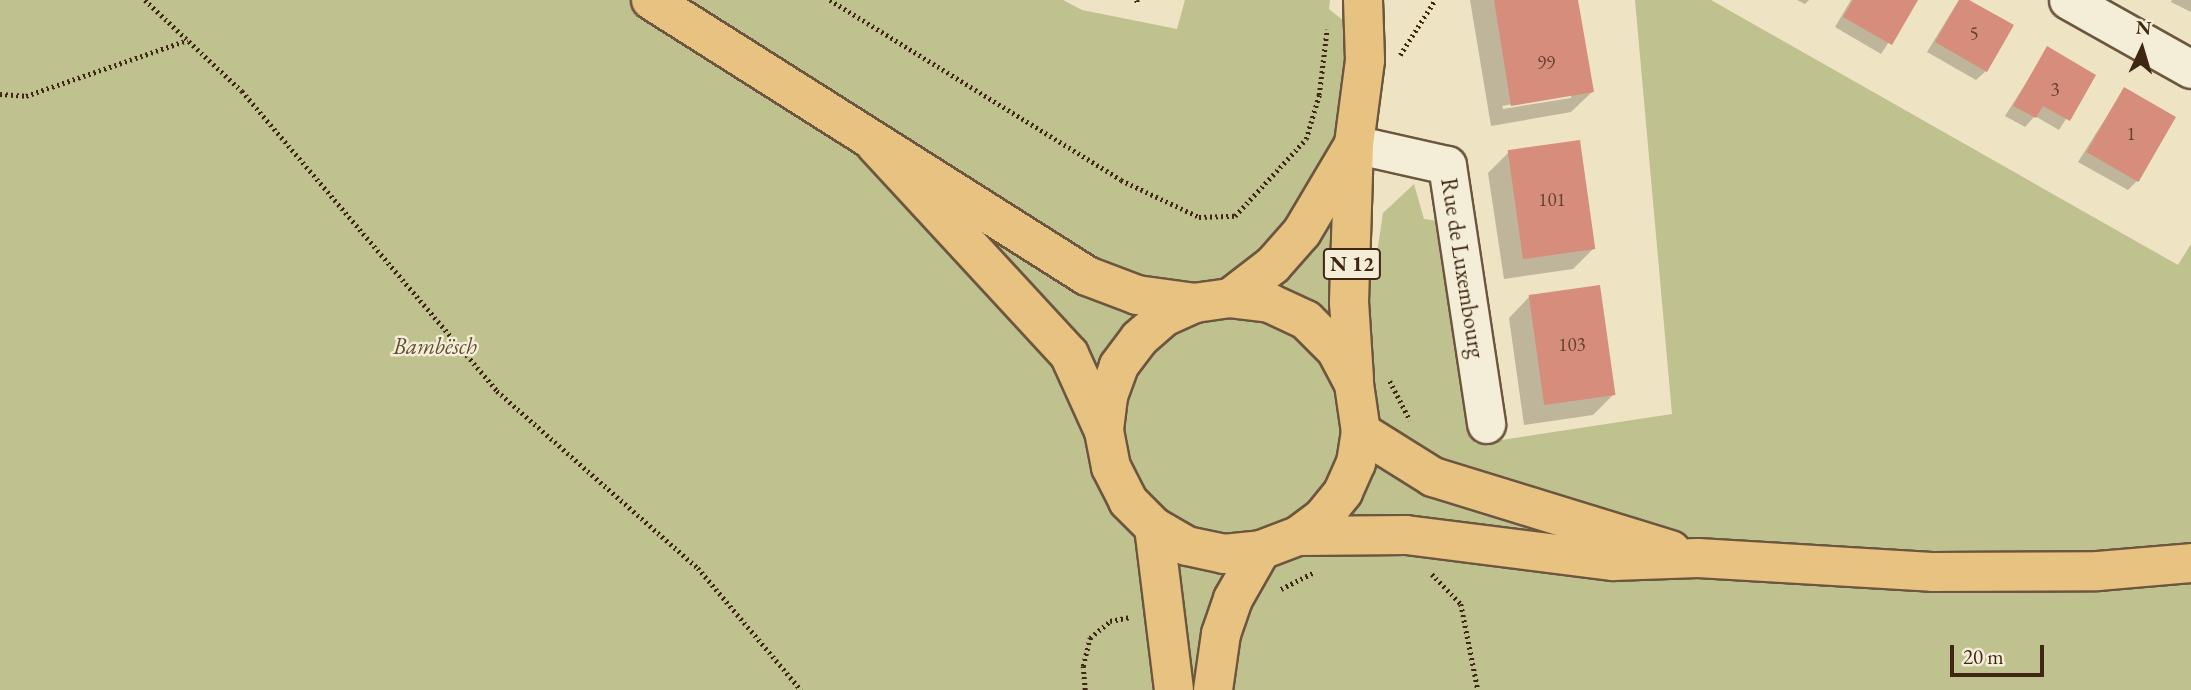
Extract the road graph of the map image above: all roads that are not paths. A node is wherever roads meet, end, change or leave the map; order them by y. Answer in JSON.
{"nodes":[{"id":1,"x":651,"y":0,"type":"edge"},
{"id":2,"x":1363,"y":0,"type":"edge"},
{"id":3,"x":2068,"y":0,"type":"edge"},
{"id":4,"x":2191,"y":69,"type":"edge"},
{"id":5,"x":875,"y":144,"type":"junction"},
{"id":6,"x":1354,"y":144,"type":"junction"},
{"id":7,"x":1212,"y":301,"type":"junction"},
{"id":8,"x":1371,"y":380,"type":"junction"},
{"id":9,"x":1486,"y":424,"type":"dead end"},
{"id":10,"x":1104,"y":431,"type":"junction"},
{"id":11,"x":1361,"y":432,"type":"junction"},
{"id":12,"x":1154,"y":527,"type":"junction"},
{"id":13,"x":1298,"y":536,"type":"junction"},
{"id":14,"x":1261,"y":550,"type":"junction"},
{"id":15,"x":1698,"y":558,"type":"junction"},
{"id":16,"x":2191,"y":563,"type":"edge"},
{"id":17,"x":1174,"y":690,"type":"edge"},
{"id":18,"x":1213,"y":690,"type":"edge"}],
"edges":[{"from":1,"to":5,"type":"main road"},
{"from":2,"to":6,"type":"main road","number":"N 12"},
{"from":3,"to":4,"type":"street"},
{"from":5,"to":7,"type":"main road"},
{"from":5,"to":10,"type":"main road"},
{"from":6,"to":7,"type":"main road","number":"N 12"},
{"from":6,"to":8,"type":"main road","number":"N 12"},
{"from":6,"to":9,"type":"street","name":"Rue de Luxembourg"},
{"from":7,"to":8,"type":"main road"},
{"from":7,"to":10,"type":"main road"},
{"from":8,"to":11,"type":"main road"},
{"from":10,"to":12,"type":"main road"},
{"from":11,"to":13,"type":"main road"},
{"from":11,"to":15,"type":"main road"},
{"from":12,"to":14,"type":"main road"},
{"from":12,"to":17,"type":"main road"},
{"from":13,"to":14,"type":"main road"},
{"from":13,"to":15,"type":"main road"},
{"from":14,"to":18,"type":"main road"},
{"from":15,"to":16,"type":"main road"}]}
